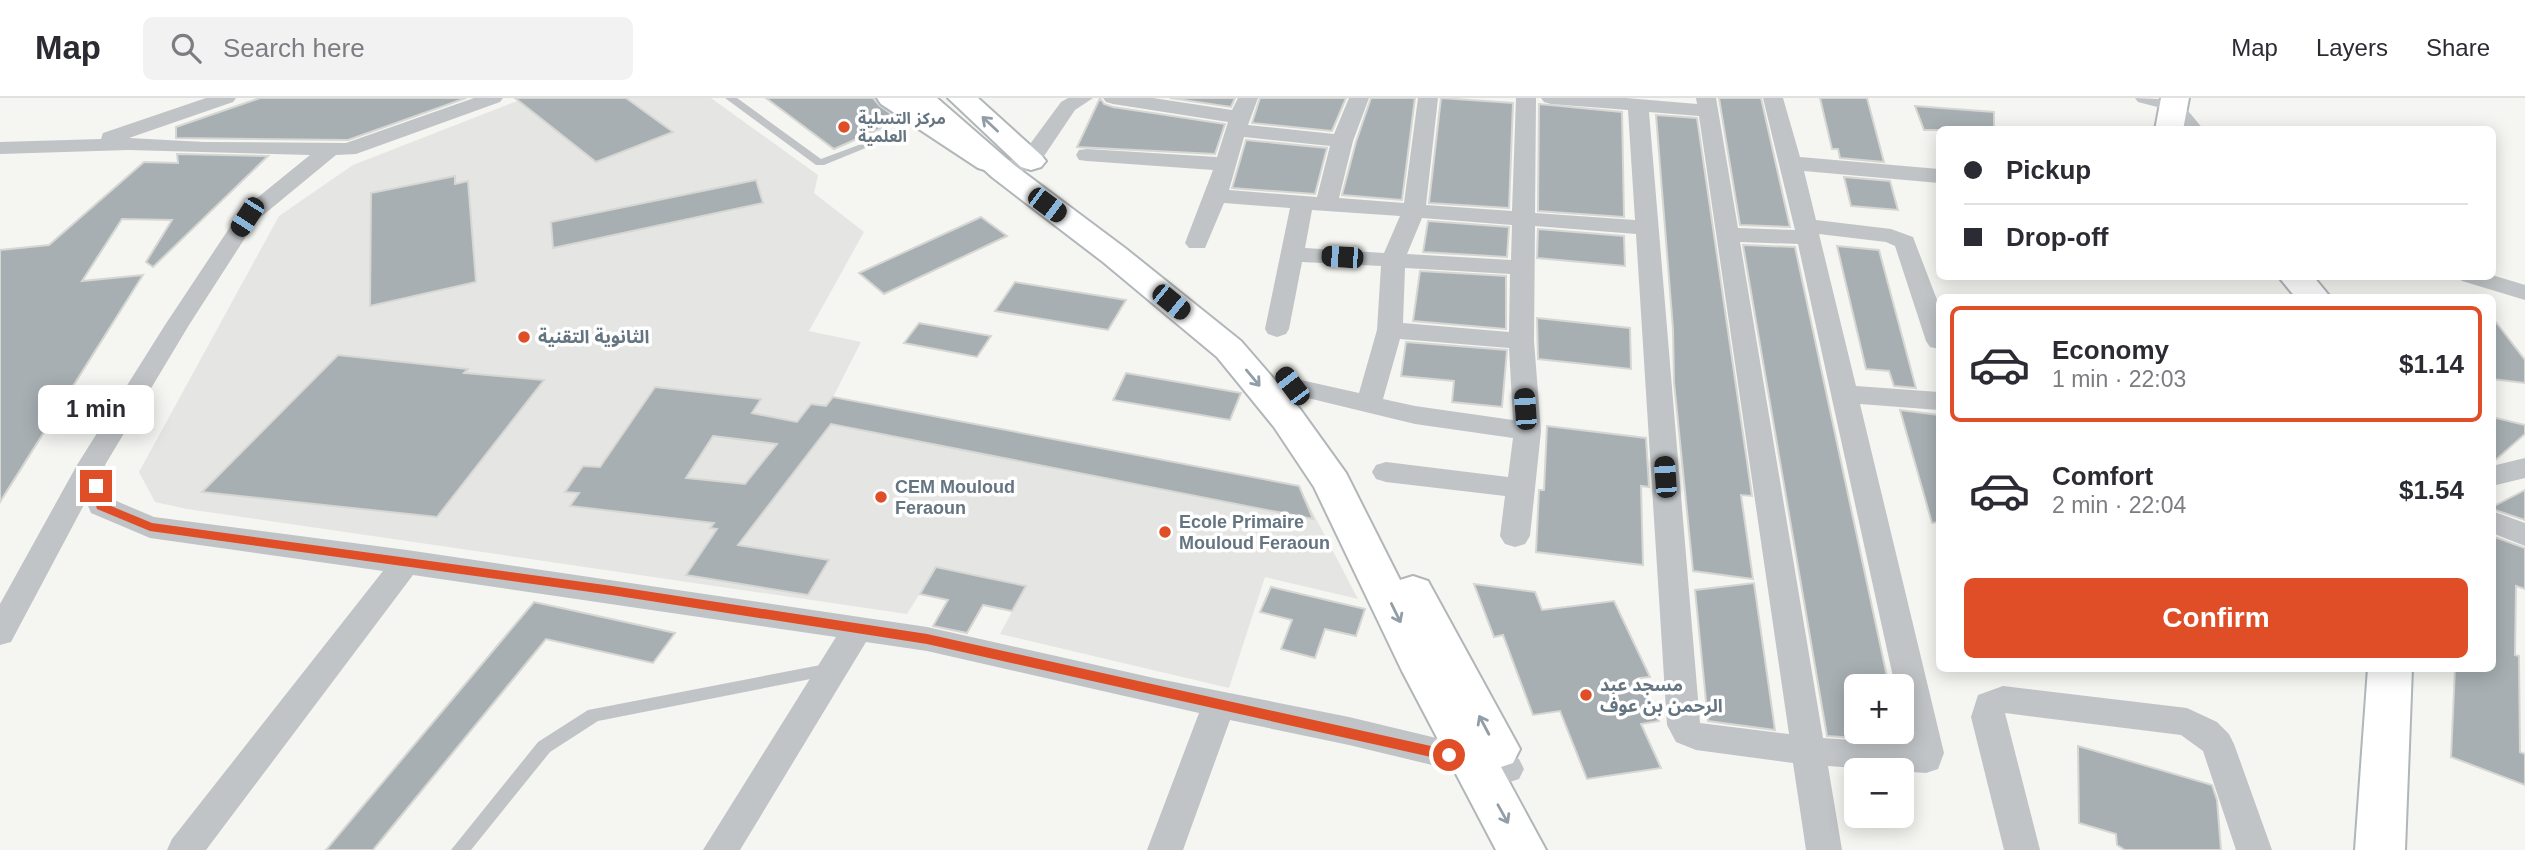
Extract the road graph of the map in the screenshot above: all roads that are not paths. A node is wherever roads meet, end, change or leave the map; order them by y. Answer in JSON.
{"nodes":[{"id":1,"x":164,"y":98,"type":"edge"},
{"id":2,"x":226,"y":98,"type":"edge"},
{"id":3,"x":493,"y":98,"type":"edge"},
{"id":4,"x":730,"y":98,"type":"edge"},
{"id":5,"x":891,"y":98,"type":"edge"},
{"id":6,"x":920,"y":98,"type":"edge"},
{"id":7,"x":962,"y":98,"type":"edge"},
{"id":8,"x":1083,"y":98,"type":"edge"},
{"id":9,"x":1113,"y":98,"type":"edge"},
{"id":10,"x":1359,"y":98,"type":"edge"},
{"id":11,"x":1428,"y":98,"type":"edge"},
{"id":12,"x":1526,"y":98,"type":"edge"},
{"id":13,"x":1551,"y":98,"type":"edge"},
{"id":14,"x":1773,"y":98,"type":"edge"},
{"id":15,"x":1708,"y":104,"type":"edge"},
{"id":16,"x":1638,"y":105,"type":"junction"},
{"id":17,"x":2165,"y":107,"type":"edge"},
{"id":18,"x":180,"y":114,"type":"junction"},
{"id":19,"x":1241,"y":115,"type":"edge"},
{"id":20,"x":2189,"y":126,"type":"edge"},
{"id":21,"x":1342,"y":141,"type":"junction"},
{"id":22,"x":88,"y":145,"type":"junction"},
{"id":23,"x":868,"y":145,"type":"dead end"},
{"id":24,"x":0,"y":148,"type":"edge"},
{"id":25,"x":329,"y":150,"type":"junction"},
{"id":26,"x":1087,"y":155,"type":"dead end"},
{"id":27,"x":1791,"y":163,"type":"junction"},
{"id":28,"x":1226,"y":164,"type":"junction"},
{"id":29,"x":1016,"y":165,"type":"junction"},
{"id":30,"x":1936,"y":176,"type":"edge"},
{"id":31,"x":1216,"y":196,"type":"junction"},
{"id":32,"x":1302,"y":202,"type":"junction"},
{"id":33,"x":1325,"y":204,"type":"junction"},
{"id":34,"x":1414,"y":210,"type":"junction"},
{"id":35,"x":1524,"y":219,"type":"junction"},
{"id":36,"x":1647,"y":228,"type":"junction"},
{"id":37,"x":1807,"y":232,"type":"junction"},
{"id":38,"x":1728,"y":234,"type":"junction"},
{"id":39,"x":1197,"y":243,"type":"dead end"},
{"id":40,"x":1291,"y":254,"type":"junction"},
{"id":41,"x":1393,"y":260,"type":"junction"},
{"id":42,"x":1524,"y":268,"type":"junction"},
{"id":43,"x":2298,"y":280,"type":"edge"},
{"id":44,"x":2483,"y":280,"type":"edge"},
{"id":45,"x":2525,"y":293,"type":"edge"},
{"id":46,"x":2311,"y":294,"type":"edge"},
{"id":47,"x":1277,"y":329,"type":"dead end"},
{"id":48,"x":1390,"y":330,"type":"junction"},
{"id":49,"x":1936,"y":332,"type":"edge"},
{"id":50,"x":1521,"y":341,"type":"junction"},
{"id":51,"x":1292,"y":386,"type":"junction"},
{"id":52,"x":1844,"y":394,"type":"junction"},
{"id":53,"x":1936,"y":401,"type":"edge"},
{"id":54,"x":1369,"y":403,"type":"junction"},
{"id":55,"x":1527,"y":431,"type":"junction"},
{"id":56,"x":91,"y":466,"type":"junction"},
{"id":57,"x":2525,"y":468,"type":"edge"},
{"id":58,"x":1386,"y":472,"type":"dead end"},
{"id":59,"x":2496,"y":475,"type":"edge"},
{"id":60,"x":1520,"y":488,"type":"junction"},
{"id":61,"x":2496,"y":523,"type":"edge"},
{"id":62,"x":1515,"y":536,"type":"dead end"},
{"id":63,"x":2525,"y":536,"type":"edge"},
{"id":64,"x":407,"y":561,"type":"junction"},
{"id":65,"x":858,"y":628,"type":"junction"},
{"id":66,"x":0,"y":633,"type":"edge"},
{"id":67,"x":833,"y":669,"type":"junction"},
{"id":68,"x":2390,"y":672,"type":"edge"},
{"id":69,"x":1219,"y":704,"type":"junction"},
{"id":70,"x":1809,"y":751,"type":"junction"},
{"id":71,"x":1491,"y":765,"type":"junction"},
{"id":72,"x":185,"y":850,"type":"edge"},
{"id":73,"x":460,"y":850,"type":"edge"},
{"id":74,"x":721,"y":850,"type":"edge"},
{"id":75,"x":1165,"y":850,"type":"edge"},
{"id":76,"x":1521,"y":850,"type":"edge"},
{"id":77,"x":1550,"y":850,"type":"edge"},
{"id":78,"x":1824,"y":850,"type":"edge"},
{"id":79,"x":2022,"y":850,"type":"edge"},
{"id":80,"x":2254,"y":850,"type":"edge"},
{"id":81,"x":2380,"y":850,"type":"edge"}],
"edges":[{"from":1,"to":18,"type":"street"},
{"from":2,"to":18,"type":"street"},
{"from":3,"to":25,"type":"street"},
{"from":4,"to":23,"type":"lane"},
{"from":5,"to":29,"type":"main road"},
{"from":6,"to":29,"type":"main road"},
{"from":29,"to":7,"type":"main road","one_way":true},
{"from":8,"to":29,"type":"street"},
{"from":9,"to":19,"type":"street"},
{"from":10,"to":21,"type":"street"},
{"from":11,"to":34,"type":"street"},
{"from":12,"to":35,"type":"street"},
{"from":13,"to":16,"type":"street"},
{"from":14,"to":27,"type":"street"},
{"from":15,"to":16,"type":"street"},
{"from":15,"to":38,"type":"street"},
{"from":16,"to":36,"type":"street"},
{"from":17,"to":20,"type":"street"},
{"from":18,"to":22,"type":"street"},
{"from":19,"to":21,"type":"street"},
{"from":19,"to":28,"type":"street"},
{"from":21,"to":33,"type":"street"},
{"from":22,"to":24,"type":"street"},
{"from":22,"to":25,"type":"street"},
{"from":25,"to":56,"type":"street"},
{"from":26,"to":28,"type":"street"},
{"from":27,"to":30,"type":"street"},
{"from":27,"to":37,"type":"street"},
{"from":28,"to":31,"type":"street"},
{"from":29,"to":51,"type":"main road"},
{"from":29,"to":71,"type":"main road","one_way":true},
{"from":31,"to":32,"type":"street"},
{"from":31,"to":39,"type":"street"},
{"from":32,"to":33,"type":"street"},
{"from":32,"to":40,"type":"street"},
{"from":33,"to":34,"type":"street"},
{"from":34,"to":35,"type":"street"},
{"from":34,"to":41,"type":"street"},
{"from":35,"to":36,"type":"street"},
{"from":35,"to":42,"type":"street"},
{"from":36,"to":70,"type":"street"},
{"from":37,"to":38,"type":"street"},
{"from":37,"to":49,"type":"street"},
{"from":37,"to":52,"type":"street"},
{"from":38,"to":70,"type":"street"},
{"from":40,"to":41,"type":"street"},
{"from":40,"to":47,"type":"street"},
{"from":41,"to":42,"type":"street"},
{"from":41,"to":48,"type":"street"},
{"from":42,"to":50,"type":"street"},
{"from":43,"to":46,"type":"main road"},
{"from":44,"to":45,"type":"street"},
{"from":48,"to":50,"type":"street"},
{"from":48,"to":54,"type":"street"},
{"from":50,"to":55,"type":"street"},
{"from":51,"to":54,"type":"street"},
{"from":71,"to":51,"type":"main road","one_way":true},
{"from":52,"to":53,"type":"street"},
{"from":52,"to":70,"type":"street"},
{"from":54,"to":55,"type":"street"},
{"from":55,"to":60,"type":"street"},
{"from":56,"to":64,"type":"street"},
{"from":56,"to":66,"type":"street"},
{"from":57,"to":59,"type":"street"},
{"from":58,"to":60,"type":"street"},
{"from":60,"to":62,"type":"street"},
{"from":61,"to":63,"type":"street"},
{"from":64,"to":65,"type":"street"},
{"from":64,"to":72,"type":"street"},
{"from":65,"to":67,"type":"street"},
{"from":65,"to":69,"type":"street"},
{"from":67,"to":73,"type":"lane"},
{"from":67,"to":74,"type":"street"},
{"from":68,"to":81,"type":"main road"},
{"from":69,"to":71,"type":"street"},
{"from":69,"to":75,"type":"street"},
{"from":70,"to":78,"type":"street"},
{"from":71,"to":76,"type":"main road","one_way":true},
{"from":71,"to":77,"type":"main road"},
{"from":79,"to":80,"type":"street"}]}
